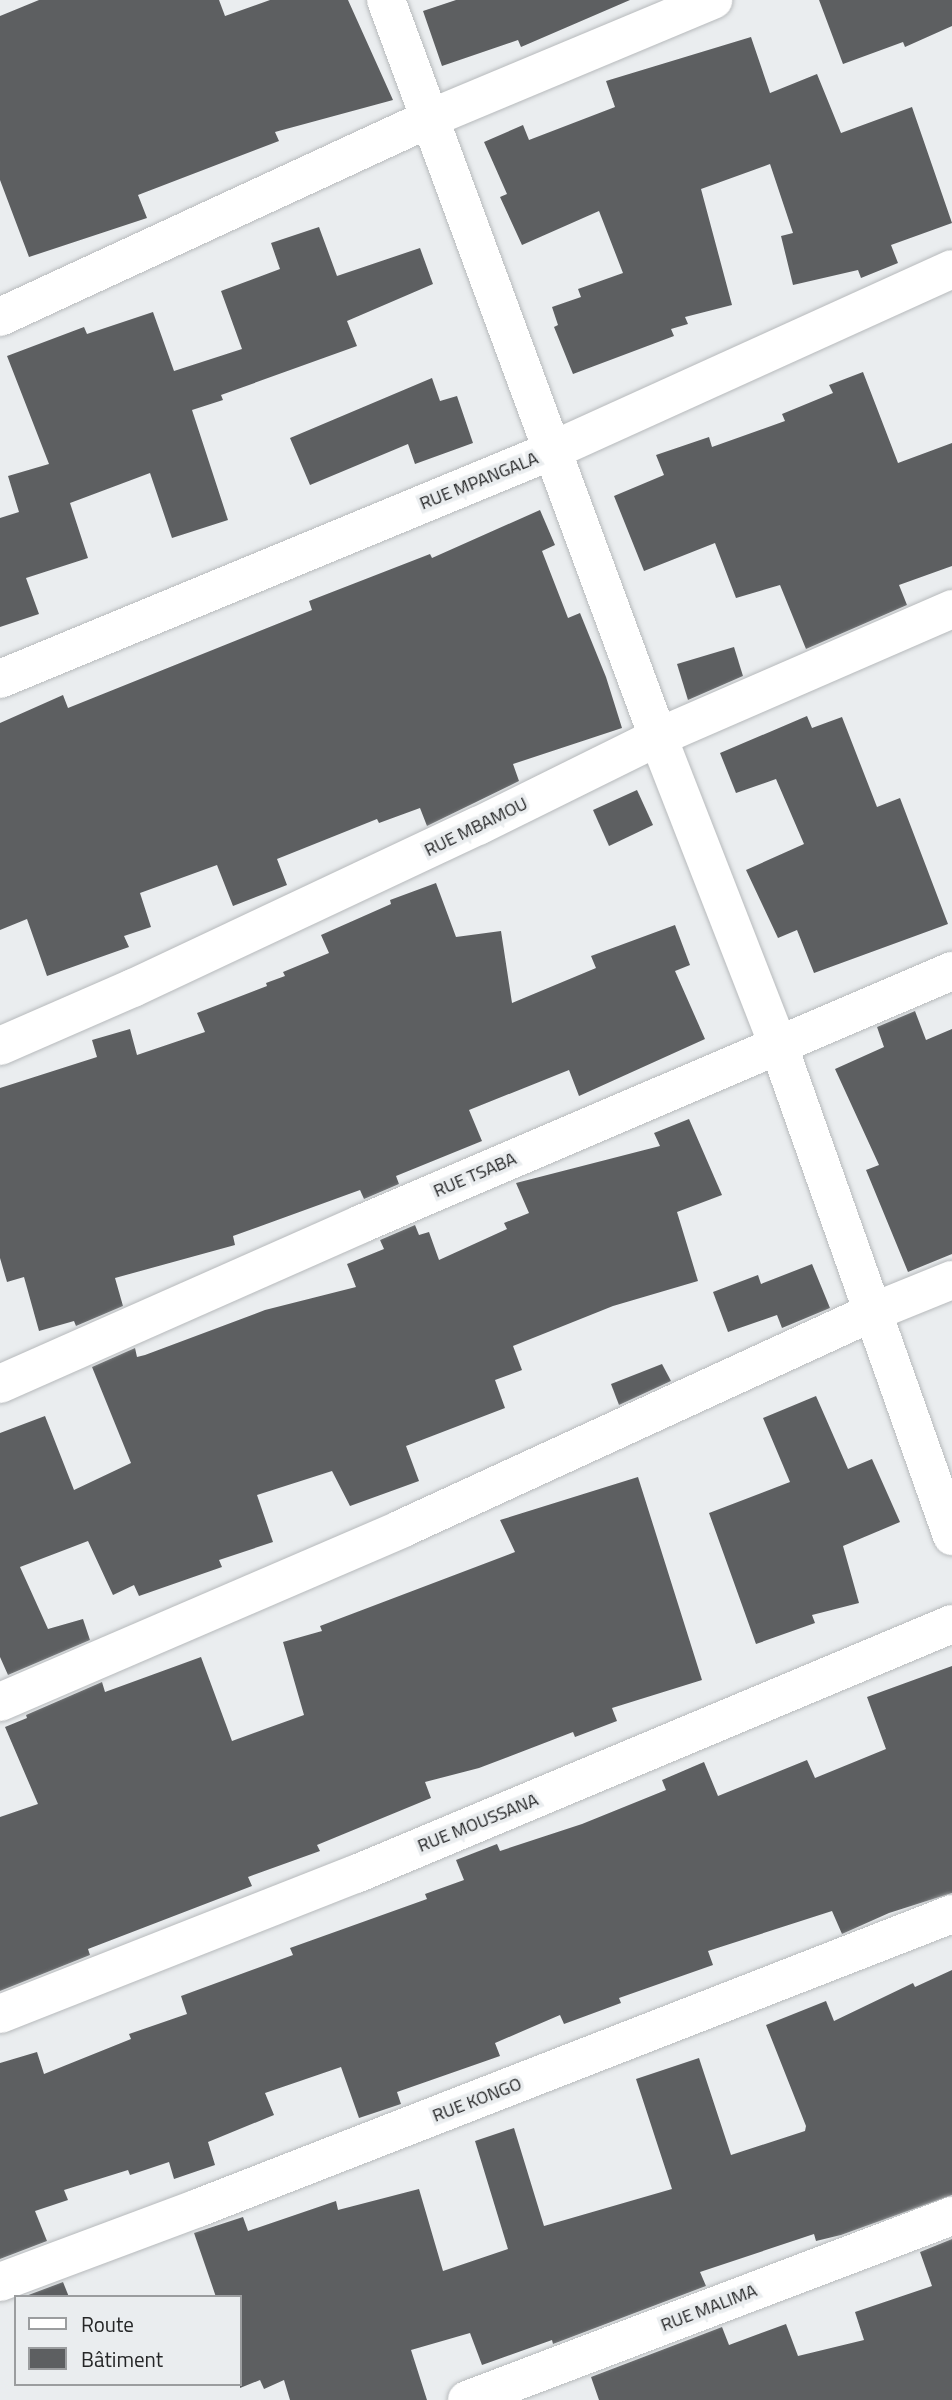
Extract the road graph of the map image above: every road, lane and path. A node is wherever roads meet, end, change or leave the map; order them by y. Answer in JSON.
{"nodes":[{"id":1,"x":386,"y":0,"type":"edge"},
{"id":2,"x":713,"y":0,"type":"edge"},
{"id":3,"x":430,"y":118,"type":"junction"},
{"id":4,"x":952,"y":269,"type":"edge"},
{"id":5,"x":0,"y":317,"type":"edge"},
{"id":6,"x":551,"y":451,"type":"junction"},
{"id":7,"x":952,"y":610,"type":"edge"},
{"id":8,"x":0,"y":679,"type":"edge"},
{"id":9,"x":658,"y":737,"type":"junction"},
{"id":10,"x":952,"y":971,"type":"edge"},
{"id":11,"x":778,"y":1044,"type":"junction"},
{"id":12,"x":0,"y":1046,"type":"edge"},
{"id":13,"x":952,"y":1280,"type":"edge"},
{"id":14,"x":873,"y":1312,"type":"junction"},
{"id":15,"x":0,"y":1384,"type":"edge"},
{"id":16,"x":952,"y":1536,"type":"edge"},
{"id":17,"x":952,"y":1624,"type":"edge"},
{"id":18,"x":0,"y":1702,"type":"edge"},
{"id":19,"x":952,"y":1914,"type":"edge"},
{"id":20,"x":0,"y":2014,"type":"edge"},
{"id":21,"x":952,"y":2216,"type":"edge"},
{"id":22,"x":0,"y":2282,"type":"edge"},
{"id":23,"x":467,"y":2400,"type":"edge"}],
"edges":[{"from":1,"to":3,"type":"street"},
{"from":2,"to":3,"type":"street"},
{"from":3,"to":5,"type":"street"},
{"from":3,"to":6,"type":"street"},
{"from":4,"to":6,"type":"street","name":"RUE MPANGALA"},
{"from":6,"to":8,"type":"street","name":"RUE MPANGALA"},
{"from":6,"to":9,"type":"street"},
{"from":7,"to":9,"type":"street","name":"RUE MBAMOU"},
{"from":9,"to":11,"type":"street"},
{"from":9,"to":12,"type":"street","name":"RUE MBAMOU"},
{"from":10,"to":11,"type":"street","name":"RUE TSABA"},
{"from":11,"to":14,"type":"street"},
{"from":11,"to":15,"type":"street","name":"RUE TSABA"},
{"from":13,"to":14,"type":"street"},
{"from":14,"to":16,"type":"street"},
{"from":14,"to":18,"type":"street"},
{"from":17,"to":20,"type":"street","name":"RUE MOUSSANA"},
{"from":19,"to":22,"type":"street","name":"RUE KONGO"},
{"from":21,"to":23,"type":"street","name":"RUE MALIMA"}]}
